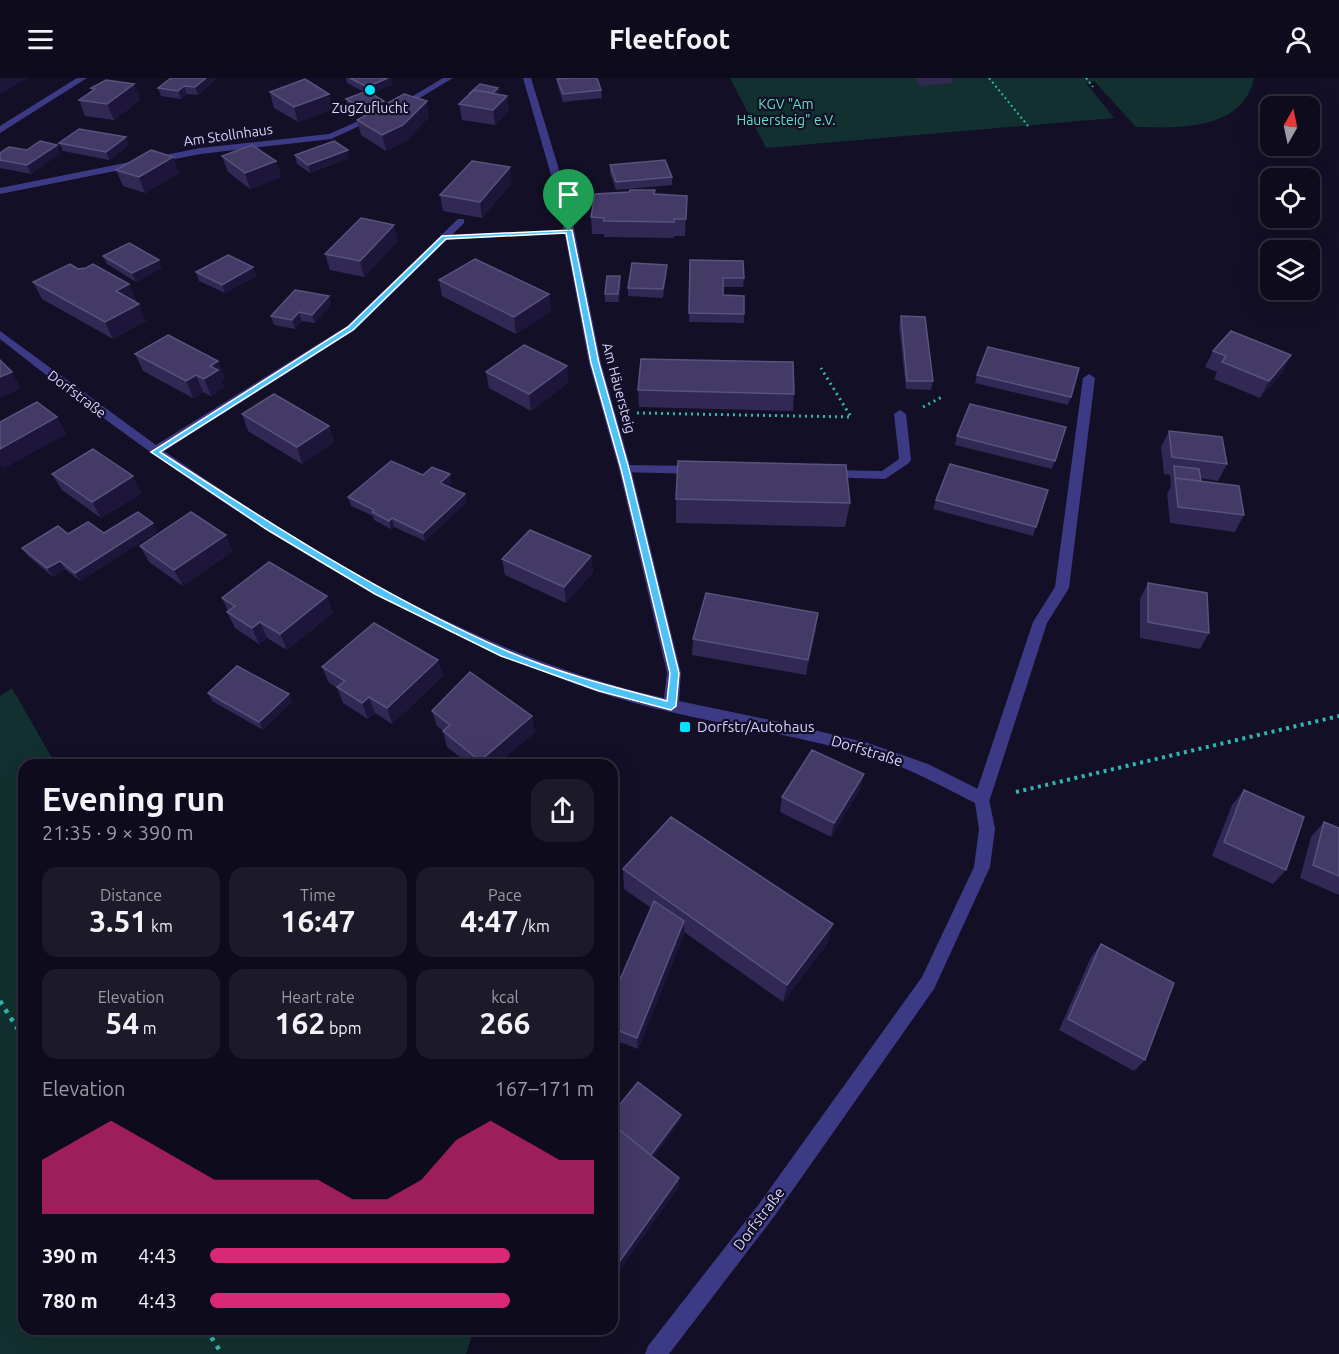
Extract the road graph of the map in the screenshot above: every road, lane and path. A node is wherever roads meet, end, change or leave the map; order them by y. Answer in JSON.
{"nodes":[{"id":1,"x":83,"y":78,"type":"edge"},
{"id":2,"x":449,"y":78,"type":"edge"},
{"id":3,"x":527,"y":78,"type":"edge"},
{"id":4,"x":988,"y":78,"type":"edge"},
{"id":5,"x":1086,"y":78,"type":"edge"},
{"id":6,"x":1093,"y":87,"type":"dead end"},
{"id":7,"x":1028,"y":126,"type":"dead end"},
{"id":8,"x":0,"y":130,"type":"edge"},
{"id":9,"x":0,"y":191,"type":"edge"},
{"id":10,"x":461,"y":221,"type":"dead end"},
{"id":11,"x":569,"y":231,"type":"junction"},
{"id":12,"x":444,"y":237,"type":"junction"},
{"id":13,"x":0,"y":334,"type":"edge"},
{"id":14,"x":820,"y":368,"type":"dead end"},
{"id":15,"x":1089,"y":378,"type":"dead end"},
{"id":16,"x":942,"y":397,"type":"dead end"},
{"id":17,"x":918,"y":410,"type":"dead end"},
{"id":18,"x":609,"y":412,"type":"junction"},
{"id":19,"x":900,"y":414,"type":"dead end"},
{"id":20,"x":154,"y":452,"type":"junction"},
{"id":21,"x":625,"y":469,"type":"junction"},
{"id":22,"x":708,"y":471,"type":"edge"},
{"id":23,"x":814,"y":473,"type":"edge"},
{"id":24,"x":671,"y":706,"type":"junction"},
{"id":25,"x":1339,"y":716,"type":"edge"},
{"id":26,"x":982,"y":799,"type":"junction"},
{"id":27,"x":0,"y":1000,"type":"edge"},
{"id":28,"x":18,"y":1029,"type":"edge"},
{"id":29,"x":210,"y":1335,"type":"edge"},
{"id":30,"x":222,"y":1354,"type":"edge"},
{"id":31,"x":656,"y":1354,"type":"edge"}],
"edges":[{"from":1,"to":8,"type":"street"},
{"from":2,"to":9,"type":"street","name":"Am Stollnhaus"},
{"from":3,"to":11,"type":"street","name":"Am Häuersteig"},
{"from":4,"to":7,"type":"path"},
{"from":5,"to":6,"type":"path"},
{"from":10,"to":12,"type":"street"},
{"from":11,"to":12,"type":"path"},
{"from":11,"to":18,"type":"street","name":"Am Häuersteig"},
{"from":12,"to":20,"type":"street"},
{"from":13,"to":20,"type":"street","name":"Dorfstraße"},
{"from":14,"to":18,"type":"path"},
{"from":15,"to":26,"type":"street"},
{"from":16,"to":17,"type":"path"},
{"from":18,"to":21,"type":"street","name":"Am Häuersteig"},
{"from":19,"to":23,"type":"street"},
{"from":20,"to":24,"type":"street","name":"Dorfstraße"},
{"from":21,"to":22,"type":"street"},
{"from":21,"to":24,"type":"street","name":"Am Häuersteig"},
{"from":24,"to":26,"type":"street","name":"Dorfstraße"},
{"from":25,"to":26,"type":"path"},
{"from":26,"to":31,"type":"street","name":"Dorfstraße"},
{"from":27,"to":28,"type":"path"},
{"from":29,"to":30,"type":"path"}]}
